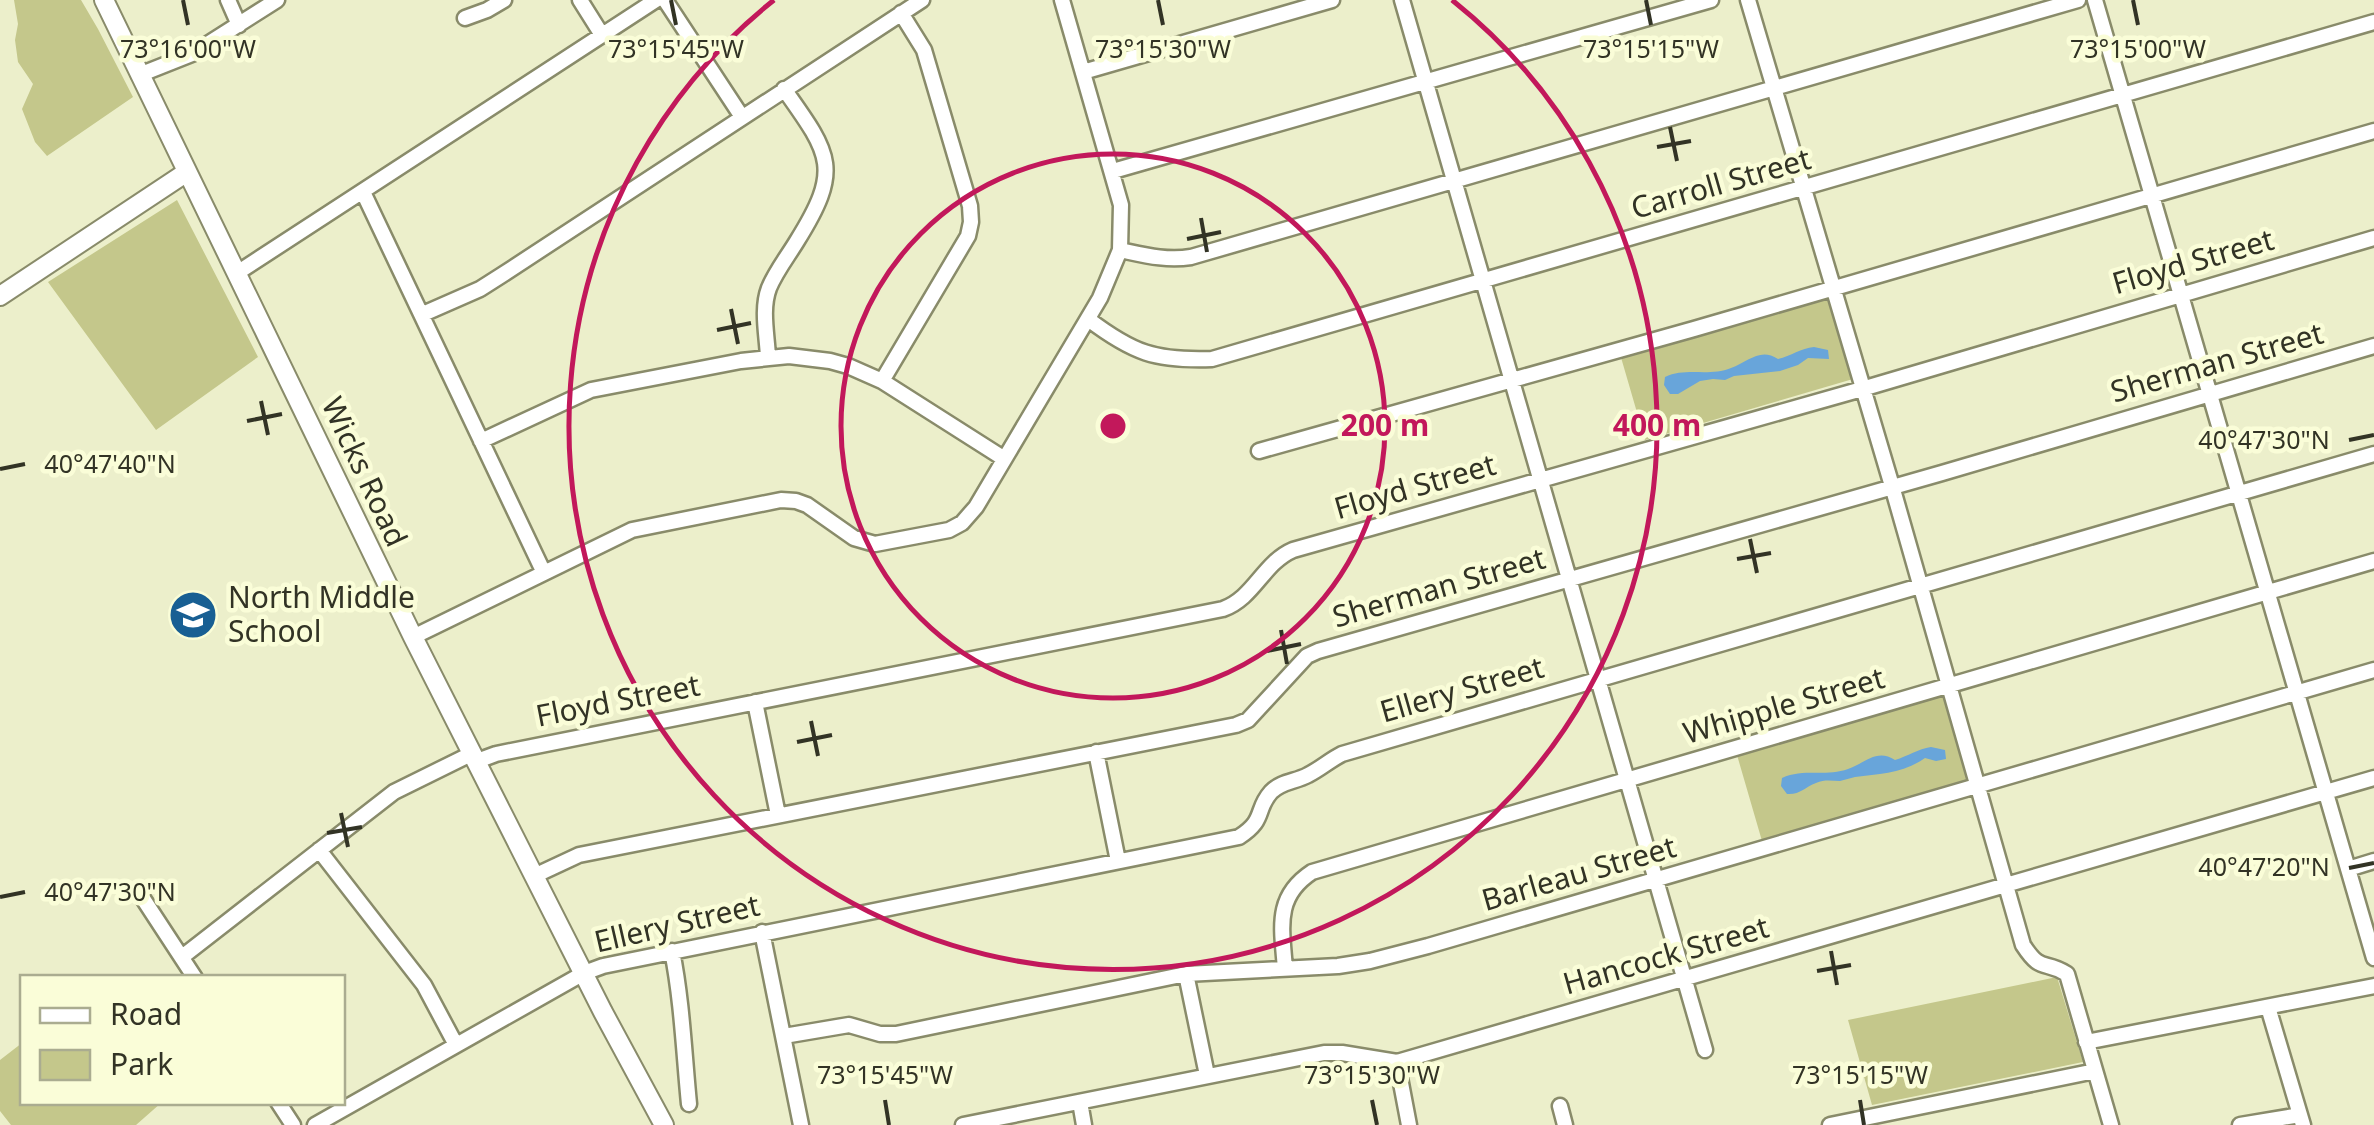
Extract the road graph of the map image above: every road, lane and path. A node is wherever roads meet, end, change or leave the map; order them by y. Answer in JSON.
{"nodes":[{"id":1,"x":104,"y":0,"type":"edge"},
{"id":2,"x":228,"y":0,"type":"edge"},
{"id":3,"x":276,"y":0,"type":"edge"},
{"id":4,"x":504,"y":0,"type":"edge"},
{"id":5,"x":580,"y":0,"type":"edge"},
{"id":6,"x":656,"y":0,"type":"edge"},
{"id":7,"x":664,"y":0,"type":"edge"},
{"id":8,"x":922,"y":0,"type":"edge"},
{"id":9,"x":1062,"y":0,"type":"edge"},
{"id":10,"x":1332,"y":0,"type":"edge"},
{"id":11,"x":1402,"y":0,"type":"edge"},
{"id":12,"x":1711,"y":0,"type":"edge"},
{"id":13,"x":1748,"y":0,"type":"edge"},
{"id":14,"x":2078,"y":0,"type":"edge"},
{"id":15,"x":2095,"y":0,"type":"edge"},
{"id":16,"x":901,"y":13,"type":"junction"},
{"id":17,"x":465,"y":18,"type":"dead end"},
{"id":18,"x":2374,"y":22,"type":"edge"},
{"id":19,"x":239,"y":25,"type":"junction"},
{"id":20,"x":602,"y":35,"type":"junction"},
{"id":21,"x":1082,"y":72,"type":"junction"},
{"id":22,"x":139,"y":75,"type":"junction"},
{"id":23,"x":1425,"y":82,"type":"junction"},
{"id":24,"x":1774,"y":89,"type":"junction"},
{"id":25,"x":784,"y":90,"type":"junction"},
{"id":26,"x":2123,"y":95,"type":"junction"},
{"id":27,"x":742,"y":117,"type":"junction"},
{"id":28,"x":2374,"y":130,"type":"edge"},
{"id":29,"x":187,"y":172,"type":"junction"},
{"id":30,"x":1112,"y":172,"type":"junction"},
{"id":31,"x":1454,"y":180,"type":"junction"},
{"id":32,"x":1804,"y":189,"type":"junction"},
{"id":33,"x":363,"y":192,"type":"junction"},
{"id":34,"x":2152,"y":195,"type":"junction"},
{"id":35,"x":2374,"y":238,"type":"edge"},
{"id":36,"x":1120,"y":250,"type":"junction"},
{"id":37,"x":237,"y":272,"type":"junction"},
{"id":38,"x":1483,"y":280,"type":"junction"},
{"id":39,"x":1833,"y":288,"type":"junction"},
{"id":40,"x":2181,"y":294,"type":"junction"},
{"id":41,"x":0,"y":296,"type":"edge"},
{"id":42,"x":422,"y":314,"type":"junction"},
{"id":43,"x":1088,"y":319,"type":"junction"},
{"id":44,"x":2374,"y":346,"type":"edge"},
{"id":45,"x":768,"y":357,"type":"junction"},
{"id":46,"x":1512,"y":380,"type":"junction"},
{"id":47,"x":882,"y":381,"type":"junction"},
{"id":48,"x":1862,"y":389,"type":"junction"},
{"id":49,"x":2210,"y":394,"type":"junction"},
{"id":50,"x":481,"y":441,"type":"junction"},
{"id":51,"x":1258,"y":451,"type":"dead end"},
{"id":52,"x":2374,"y":454,"type":"edge"},
{"id":53,"x":1003,"y":458,"type":"junction"},
{"id":54,"x":1542,"y":479,"type":"junction"},
{"id":55,"x":1892,"y":486,"type":"junction"},
{"id":56,"x":2239,"y":494,"type":"junction"},
{"id":57,"x":2374,"y":561,"type":"edge"},
{"id":58,"x":544,"y":573,"type":"junction"},
{"id":59,"x":1570,"y":578,"type":"junction"},
{"id":60,"x":1920,"y":587,"type":"junction"},
{"id":61,"x":2268,"y":592,"type":"junction"},
{"id":62,"x":413,"y":637,"type":"junction"},
{"id":63,"x":2374,"y":670,"type":"edge"},
{"id":64,"x":1599,"y":680,"type":"junction"},
{"id":65,"x":1949,"y":686,"type":"junction"},
{"id":66,"x":2297,"y":692,"type":"junction"},
{"id":67,"x":755,"y":702,"type":"junction"},
{"id":68,"x":1096,"y":752,"type":"junction"},
{"id":69,"x":475,"y":757,"type":"junction"},
{"id":70,"x":2374,"y":778,"type":"edge"},
{"id":71,"x":1628,"y":780,"type":"junction"},
{"id":72,"x":1978,"y":786,"type":"junction"},
{"id":73,"x":2326,"y":792,"type":"junction"},
{"id":74,"x":778,"y":814,"type":"junction"},
{"id":75,"x":319,"y":850,"type":"junction"},
{"id":76,"x":1118,"y":861,"type":"junction"},
{"id":77,"x":2374,"y":861,"type":"edge"},
{"id":78,"x":2348,"y":868,"type":"junction"},
{"id":79,"x":534,"y":876,"type":"junction"},
{"id":80,"x":1656,"y":880,"type":"junction"},
{"id":81,"x":2006,"y":886,"type":"junction"},
{"id":82,"x":142,"y":897,"type":"dead end"},
{"id":83,"x":762,"y":932,"type":"junction"},
{"id":84,"x":672,"y":951,"type":"junction"},
{"id":85,"x":182,"y":958,"type":"junction"},
{"id":86,"x":2374,"y":958,"type":"edge"},
{"id":87,"x":1285,"y":968,"type":"junction"},
{"id":88,"x":584,"y":973,"type":"junction"},
{"id":89,"x":1186,"y":974,"type":"junction"},
{"id":90,"x":193,"y":975,"type":"edge"},
{"id":91,"x":1685,"y":980,"type":"junction"},
{"id":92,"x":2374,"y":986,"type":"edge"},
{"id":93,"x":2268,"y":1007,"type":"junction"},
{"id":94,"x":784,"y":1036,"type":"junction"},
{"id":95,"x":2086,"y":1042,"type":"junction"},
{"id":96,"x":456,"y":1045,"type":"junction"},
{"id":97,"x":1705,"y":1050,"type":"dead end"},
{"id":98,"x":1397,"y":1062,"type":"junction"},
{"id":99,"x":2095,"y":1071,"type":"junction"},
{"id":100,"x":1207,"y":1075,"type":"junction"},
{"id":101,"x":1080,"y":1102,"type":"junction"},
{"id":102,"x":690,"y":1104,"type":"dead end"},
{"id":103,"x":1560,"y":1106,"type":"dead end"},
{"id":104,"x":1911,"y":1109,"type":"junction"},
{"id":105,"x":2302,"y":1120,"type":"edge"},
{"id":106,"x":314,"y":1125,"type":"edge"},
{"id":107,"x":664,"y":1125,"type":"edge"},
{"id":108,"x":802,"y":1125,"type":"edge"},
{"id":109,"x":963,"y":1125,"type":"edge"},
{"id":110,"x":1084,"y":1125,"type":"edge"},
{"id":111,"x":1410,"y":1125,"type":"edge"},
{"id":112,"x":1565,"y":1125,"type":"edge"},
{"id":113,"x":1830,"y":1125,"type":"edge"},
{"id":114,"x":1916,"y":1125,"type":"edge"},
{"id":115,"x":2111,"y":1125,"type":"edge"},
{"id":116,"x":2240,"y":1125,"type":"edge"}],
"edges":[{"from":1,"to":22,"type":"main road","name":"Wicks Road"},
{"from":2,"to":19,"type":"street"},
{"from":3,"to":19,"type":"street"},
{"from":4,"to":17,"type":"street"},
{"from":5,"to":20,"type":"street"},
{"from":6,"to":20,"type":"street"},
{"from":7,"to":27,"type":"street"},
{"from":8,"to":16,"type":"street"},
{"from":9,"to":21,"type":"street"},
{"from":10,"to":21,"type":"street"},
{"from":11,"to":23,"type":"street"},
{"from":12,"to":23,"type":"street"},
{"from":13,"to":24,"type":"street"},
{"from":14,"to":24,"type":"street"},
{"from":15,"to":26,"type":"street"},
{"from":16,"to":25,"type":"street"},
{"from":16,"to":47,"type":"street"},
{"from":18,"to":26,"type":"street","name":"Carroll Street"},
{"from":19,"to":22,"type":"street"},
{"from":20,"to":33,"type":"street"},
{"from":21,"to":30,"type":"street"},
{"from":22,"to":29,"type":"main road","name":"Wicks Road"},
{"from":23,"to":30,"type":"street"},
{"from":23,"to":31,"type":"street"},
{"from":24,"to":31,"type":"street"},
{"from":24,"to":32,"type":"street"},
{"from":25,"to":27,"type":"street"},
{"from":25,"to":45,"type":"street"},
{"from":26,"to":32,"type":"street","name":"Carroll Street"},
{"from":26,"to":34,"type":"street"},
{"from":27,"to":42,"type":"street"},
{"from":28,"to":34,"type":"street"},
{"from":29,"to":37,"type":"main road","name":"Wicks Road"},
{"from":29,"to":41,"type":"main road"},
{"from":30,"to":36,"type":"street"},
{"from":31,"to":36,"type":"street"},
{"from":31,"to":38,"type":"street"},
{"from":32,"to":38,"type":"street","name":"Carroll Street"},
{"from":32,"to":39,"type":"street"},
{"from":33,"to":37,"type":"street"},
{"from":33,"to":42,"type":"street"},
{"from":34,"to":39,"type":"street"},
{"from":34,"to":40,"type":"street"},
{"from":35,"to":40,"type":"street","name":"Floyd Street"},
{"from":36,"to":43,"type":"street"},
{"from":37,"to":62,"type":"main road","name":"Wicks Road"},
{"from":38,"to":43,"type":"street","name":"Carroll Street"},
{"from":38,"to":46,"type":"street"},
{"from":39,"to":46,"type":"street"},
{"from":39,"to":48,"type":"street"},
{"from":40,"to":48,"type":"street","name":"Floyd Street"},
{"from":40,"to":49,"type":"street"},
{"from":42,"to":50,"type":"street"},
{"from":43,"to":53,"type":"street"},
{"from":44,"to":49,"type":"street","name":"Sherman Street"},
{"from":45,"to":47,"type":"street"},
{"from":45,"to":50,"type":"street"},
{"from":46,"to":51,"type":"street"},
{"from":46,"to":54,"type":"street"},
{"from":47,"to":53,"type":"street"},
{"from":48,"to":54,"type":"street","name":"Floyd Street"},
{"from":48,"to":55,"type":"street"},
{"from":49,"to":55,"type":"street","name":"Sherman Street"},
{"from":49,"to":56,"type":"street"},
{"from":50,"to":58,"type":"street"},
{"from":52,"to":56,"type":"street","name":"Ellery Street"},
{"from":53,"to":58,"type":"street"},
{"from":54,"to":59,"type":"street"},
{"from":54,"to":67,"type":"street","name":"Floyd Street"},
{"from":55,"to":59,"type":"street","name":"Sherman Street"},
{"from":55,"to":60,"type":"street"},
{"from":56,"to":60,"type":"street","name":"Ellery Street"},
{"from":56,"to":61,"type":"street"},
{"from":57,"to":61,"type":"street","name":"Whipple Street"},
{"from":58,"to":62,"type":"street"},
{"from":59,"to":64,"type":"street"},
{"from":59,"to":68,"type":"street","name":"Sherman Street"},
{"from":60,"to":64,"type":"street","name":"Ellery Street"},
{"from":60,"to":65,"type":"street"},
{"from":61,"to":65,"type":"street","name":"Whipple Street"},
{"from":61,"to":66,"type":"street"},
{"from":62,"to":69,"type":"main road","name":"Wicks Road"},
{"from":63,"to":66,"type":"street","name":"Barleau Street"},
{"from":64,"to":71,"type":"street"},
{"from":64,"to":76,"type":"street","name":"Ellery Street"},
{"from":65,"to":71,"type":"street","name":"Whipple Street"},
{"from":65,"to":72,"type":"street"},
{"from":66,"to":72,"type":"street","name":"Barleau Street"},
{"from":66,"to":73,"type":"street"},
{"from":67,"to":69,"type":"street","name":"Floyd Street"},
{"from":67,"to":74,"type":"street"},
{"from":68,"to":74,"type":"street","name":"Sherman Street"},
{"from":68,"to":76,"type":"street"},
{"from":69,"to":75,"type":"street","name":"Floyd Street"},
{"from":69,"to":79,"type":"main road","name":"Wicks Road"},
{"from":70,"to":73,"type":"street","name":"Hancock Street"},
{"from":71,"to":80,"type":"street"},
{"from":71,"to":87,"type":"street","name":"Whipple Street"},
{"from":72,"to":80,"type":"street","name":"Barleau Street"},
{"from":72,"to":81,"type":"street"},
{"from":73,"to":78,"type":"street"},
{"from":73,"to":81,"type":"street","name":"Hancock Street"},
{"from":74,"to":79,"type":"street","name":"Sherman Street"},
{"from":75,"to":85,"type":"street","name":"Floyd Street"},
{"from":75,"to":96,"type":"street"},
{"from":76,"to":83,"type":"street","name":"Ellery Street"},
{"from":77,"to":78,"type":"street"},
{"from":78,"to":86,"type":"street"},
{"from":79,"to":88,"type":"main road","name":"Wicks Road"},
{"from":80,"to":87,"type":"street","name":"Barleau Street"},
{"from":80,"to":91,"type":"street"},
{"from":81,"to":91,"type":"street","name":"Hancock Street"},
{"from":81,"to":95,"type":"street"},
{"from":82,"to":85,"type":"street"},
{"from":83,"to":84,"type":"street","name":"Ellery Street"},
{"from":83,"to":94,"type":"street"},
{"from":84,"to":88,"type":"street","name":"Ellery Street"},
{"from":84,"to":102,"type":"street"},
{"from":85,"to":90,"type":"street"},
{"from":87,"to":89,"type":"street","name":"Barleau Street"},
{"from":88,"to":96,"type":"street","name":"Ellery Street"},
{"from":88,"to":107,"type":"main road","name":"Wicks Road"},
{"from":89,"to":94,"type":"street","name":"Barleau Street"},
{"from":89,"to":100,"type":"street"},
{"from":91,"to":97,"type":"street"},
{"from":91,"to":98,"type":"street","name":"Hancock Street"},
{"from":92,"to":93,"type":"street"},
{"from":93,"to":95,"type":"street"},
{"from":93,"to":105,"type":"street"},
{"from":94,"to":108,"type":"street"},
{"from":95,"to":99,"type":"street"},
{"from":96,"to":106,"type":"street","name":"Ellery Street"},
{"from":98,"to":100,"type":"street","name":"Hancock Street"},
{"from":98,"to":111,"type":"street"},
{"from":99,"to":104,"type":"street"},
{"from":99,"to":115,"type":"street"},
{"from":100,"to":101,"type":"street","name":"Hancock Street"},
{"from":101,"to":109,"type":"street","name":"Hancock Street"},
{"from":101,"to":110,"type":"street"},
{"from":103,"to":112,"type":"street"},
{"from":104,"to":113,"type":"street"},
{"from":104,"to":114,"type":"street"},
{"from":105,"to":116,"type":"street"}]}
